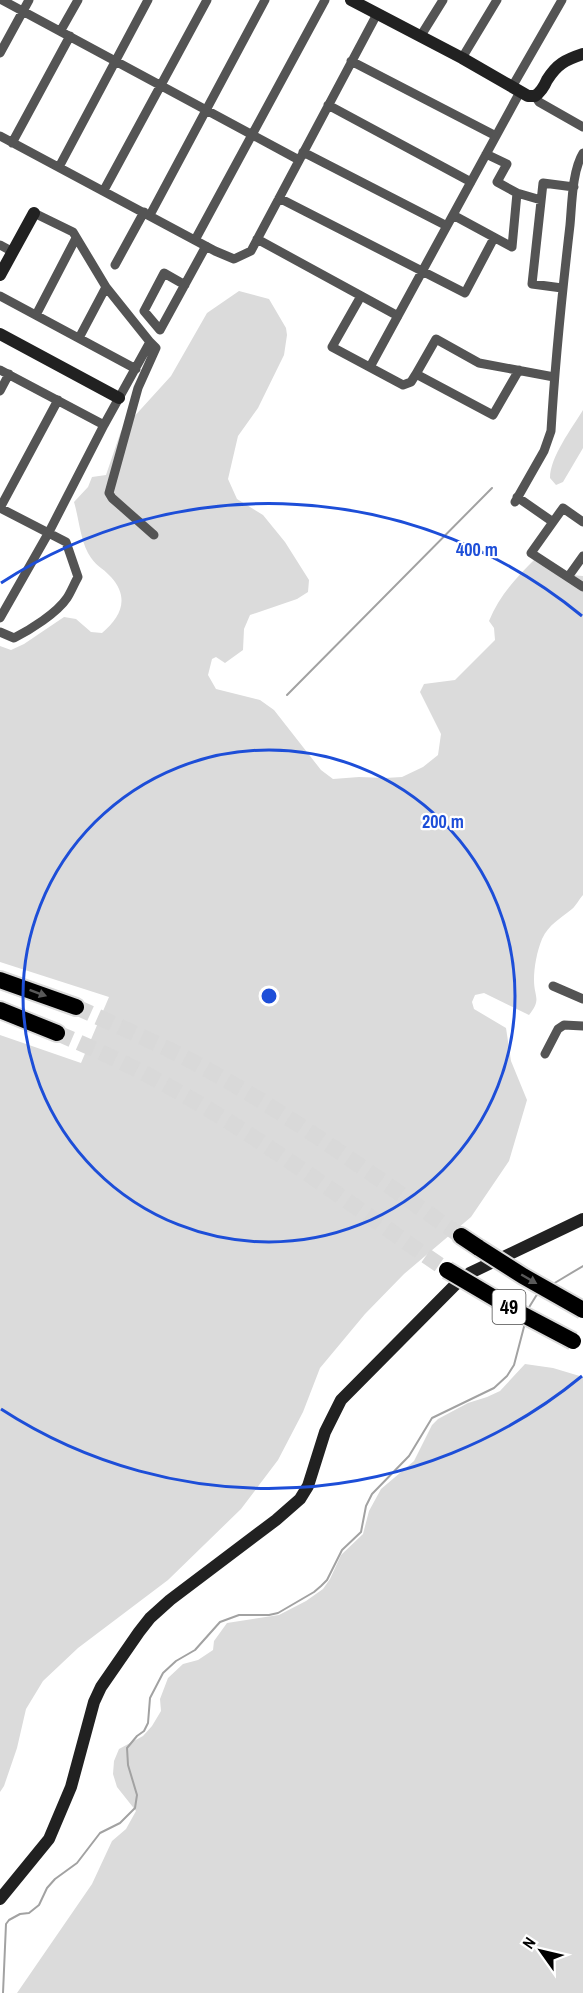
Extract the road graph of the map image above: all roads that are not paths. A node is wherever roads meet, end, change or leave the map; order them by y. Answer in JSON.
{"nodes":[{"id":1,"x":2,"y":0,"type":"edge"},
{"id":2,"x":29,"y":0,"type":"edge"},
{"id":3,"x":78,"y":0,"type":"edge"},
{"id":4,"x":148,"y":0,"type":"edge"},
{"id":5,"x":207,"y":0,"type":"edge"},
{"id":6,"x":265,"y":0,"type":"edge"},
{"id":7,"x":325,"y":0,"type":"edge"},
{"id":8,"x":351,"y":0,"type":"edge"},
{"id":9,"x":443,"y":0,"type":"edge"},
{"id":10,"x":497,"y":0,"type":"edge"},
{"id":11,"x":562,"y":0,"type":"edge"},
{"id":12,"x":23,"y":12,"type":"junction"},
{"id":13,"x":377,"y":14,"type":"junction"},
{"id":14,"x":61,"y":30,"type":"junction"},
{"id":15,"x":70,"y":36,"type":"junction"},
{"id":16,"x":420,"y":37,"type":"junction"},
{"id":17,"x":0,"y":53,"type":"edge"},
{"id":18,"x":583,"y":54,"type":"edge"},
{"id":19,"x":462,"y":58,"type":"junction"},
{"id":20,"x":115,"y":60,"type":"junction"},
{"id":21,"x":351,"y":61,"type":"junction"},
{"id":22,"x":162,"y":85,"type":"junction"},
{"id":23,"x":516,"y":89,"type":"junction"},
{"id":24,"x":535,"y":96,"type":"junction"},
{"id":25,"x":327,"y":105,"type":"junction"},
{"id":26,"x":207,"y":110,"type":"junction"},
{"id":27,"x":583,"y":127,"type":"edge"},
{"id":28,"x":496,"y":135,"type":"junction"},
{"id":29,"x":0,"y":136,"type":"edge"},
{"id":30,"x":253,"y":136,"type":"junction"},
{"id":31,"x":12,"y":143,"type":"junction"},
{"id":32,"x":583,"y":153,"type":"edge"},
{"id":33,"x":486,"y":154,"type":"junction"},
{"id":34,"x":301,"y":156,"type":"junction"},
{"id":35,"x":59,"y":166,"type":"junction"},
{"id":36,"x":471,"y":182,"type":"junction"},
{"id":37,"x":574,"y":187,"type":"junction"},
{"id":38,"x":104,"y":190,"type":"junction"},
{"id":39,"x":517,"y":193,"type":"junction"},
{"id":40,"x":279,"y":198,"type":"junction"},
{"id":41,"x":541,"y":200,"type":"junction"},
{"id":42,"x":34,"y":213,"type":"joint"},
{"id":43,"x":147,"y":213,"type":"junction"},
{"id":44,"x":453,"y":215,"type":"junction"},
{"id":45,"x":447,"y":226,"type":"junction"},
{"id":46,"x":76,"y":238,"type":"junction"},
{"id":47,"x":495,"y":238,"type":"junction"},
{"id":48,"x":257,"y":239,"type":"junction"},
{"id":49,"x":195,"y":240,"type":"junction"},
{"id":50,"x":0,"y":245,"type":"edge"},
{"id":51,"x":206,"y":246,"type":"junction"},
{"id":52,"x":13,"y":252,"type":"junction"},
{"id":53,"x":115,"y":265,"type":"dead end"},
{"id":54,"x":423,"y":271,"type":"junction"},
{"id":55,"x":0,"y":275,"type":"edge"},
{"id":56,"x":185,"y":285,"type":"junction"},
{"id":57,"x":106,"y":287,"type":"junction"},
{"id":58,"x":562,"y":288,"type":"junction"},
{"id":59,"x":0,"y":296,"type":"edge"},
{"id":60,"x":361,"y":296,"type":"junction"},
{"id":61,"x":36,"y":315,"type":"junction"},
{"id":62,"x":398,"y":316,"type":"junction"},
{"id":63,"x":0,"y":334,"type":"edge"},
{"id":64,"x":79,"y":338,"type":"junction"},
{"id":65,"x":150,"y":342,"type":"junction"},
{"id":66,"x":370,"y":367,"type":"junction"},
{"id":67,"x":136,"y":369,"type":"junction"},
{"id":68,"x":519,"y":370,"type":"junction"},
{"id":69,"x":5,"y":372,"type":"edge"},
{"id":70,"x":416,"y":374,"type":"junction"},
{"id":71,"x":554,"y":376,"type":"junction"},
{"id":72,"x":0,"y":391,"type":"edge"},
{"id":73,"x":120,"y":398,"type":"junction"},
{"id":74,"x":58,"y":400,"type":"junction"},
{"id":75,"x":104,"y":425,"type":"junction"},
{"id":76,"x":553,"y":522,"type":"junction"},
{"id":77,"x":583,"y":522,"type":"edge"},
{"id":78,"x":49,"y":532,"type":"junction"},
{"id":79,"x":154,"y":535,"type":"dead end"},
{"id":80,"x":583,"y":556,"type":"edge"},
{"id":81,"x":568,"y":578,"type":"junction"},
{"id":82,"x":583,"y":587,"type":"edge"},
{"id":83,"x":0,"y":618,"type":"edge"},
{"id":84,"x":0,"y":632,"type":"edge"},
{"id":85,"x":0,"y":980,"type":"edge"},
{"id":86,"x":553,"y":986,"type":"dead end"},
{"id":87,"x":583,"y":999,"type":"edge"},
{"id":88,"x":76,"y":1007,"type":"tunnel mouth"},
{"id":89,"x":0,"y":1010,"type":"edge"},
{"id":90,"x":583,"y":1026,"type":"edge"},
{"id":91,"x":57,"y":1033,"type":"tunnel mouth"},
{"id":92,"x":545,"y":1054,"type":"dead end"},
{"id":93,"x":583,"y":1219,"type":"edge"},
{"id":94,"x":461,"y":1236,"type":"tunnel mouth"},
{"id":95,"x":444,"y":1268,"type":"tunnel mouth"},
{"id":96,"x":583,"y":1310,"type":"edge"},
{"id":97,"x":578,"y":1343,"type":"edge"},
{"id":98,"x":0,"y":1899,"type":"edge"}],
"edges":[{"from":1,"to":12,"type":"street"},
{"from":2,"to":12,"type":"street"},
{"from":3,"to":14,"type":"street"},
{"from":4,"to":20,"type":"street"},
{"from":5,"to":22,"type":"street"},
{"from":6,"to":26,"type":"street"},
{"from":7,"to":30,"type":"street"},
{"from":8,"to":13,"type":"street"},
{"from":9,"to":16,"type":"street"},
{"from":10,"to":19,"type":"street"},
{"from":11,"to":23,"type":"street"},
{"from":12,"to":14,"type":"street"},
{"from":12,"to":17,"type":"street"},
{"from":13,"to":16,"type":"street"},
{"from":13,"to":21,"type":"street"},
{"from":14,"to":15,"type":"street"},
{"from":15,"to":20,"type":"street"},
{"from":15,"to":31,"type":"street"},
{"from":16,"to":19,"type":"street"},
{"from":18,"to":24,"type":"street"},
{"from":19,"to":23,"type":"street"},
{"from":20,"to":22,"type":"street"},
{"from":20,"to":35,"type":"street"},
{"from":21,"to":25,"type":"street"},
{"from":21,"to":28,"type":"street"},
{"from":22,"to":26,"type":"street"},
{"from":22,"to":38,"type":"street"},
{"from":23,"to":24,"type":"street"},
{"from":23,"to":28,"type":"street"},
{"from":24,"to":27,"type":"street"},
{"from":25,"to":34,"type":"street"},
{"from":25,"to":36,"type":"street"},
{"from":26,"to":30,"type":"street"},
{"from":26,"to":43,"type":"street"},
{"from":28,"to":33,"type":"street"},
{"from":29,"to":31,"type":"street"},
{"from":30,"to":34,"type":"street"},
{"from":30,"to":49,"type":"street"},
{"from":31,"to":35,"type":"street"},
{"from":32,"to":37,"type":"street"},
{"from":33,"to":36,"type":"street"},
{"from":33,"to":39,"type":"street"},
{"from":34,"to":40,"type":"street"},
{"from":34,"to":45,"type":"street"},
{"from":35,"to":38,"type":"street"},
{"from":36,"to":44,"type":"street"},
{"from":37,"to":41,"type":"street"},
{"from":37,"to":58,"type":"street"},
{"from":38,"to":43,"type":"street"},
{"from":39,"to":41,"type":"street"},
{"from":39,"to":47,"type":"street"},
{"from":40,"to":48,"type":"street"},
{"from":40,"to":54,"type":"street"},
{"from":41,"to":58,"type":"street"},
{"from":42,"to":46,"type":"street"},
{"from":42,"to":52,"type":"street"},
{"from":43,"to":49,"type":"street"},
{"from":43,"to":53,"type":"street"},
{"from":44,"to":45,"type":"street"},
{"from":44,"to":47,"type":"street"},
{"from":45,"to":54,"type":"street"},
{"from":46,"to":57,"type":"street"},
{"from":46,"to":61,"type":"street"},
{"from":47,"to":54,"type":"street"},
{"from":48,"to":51,"type":"street"},
{"from":48,"to":60,"type":"street"},
{"from":49,"to":51,"type":"street"},
{"from":50,"to":52,"type":"street"},
{"from":51,"to":56,"type":"street"},
{"from":52,"to":55,"type":"street"},
{"from":54,"to":62,"type":"street"},
{"from":56,"to":56,"type":"street"},
{"from":57,"to":64,"type":"street"},
{"from":57,"to":65,"type":"street"},
{"from":58,"to":71,"type":"street"},
{"from":59,"to":61,"type":"street"},
{"from":60,"to":62,"type":"street"},
{"from":60,"to":66,"type":"street"},
{"from":61,"to":64,"type":"street"},
{"from":62,"to":66,"type":"street"},
{"from":63,"to":73,"type":"street"},
{"from":64,"to":67,"type":"street"},
{"from":65,"to":67,"type":"street"},
{"from":65,"to":79,"type":"street"},
{"from":66,"to":70,"type":"street"},
{"from":67,"to":73,"type":"street"},
{"from":68,"to":70,"type":"street"},
{"from":68,"to":70,"type":"street"},
{"from":68,"to":71,"type":"street"},
{"from":69,"to":72,"type":"street"},
{"from":69,"to":74,"type":"street"},
{"from":71,"to":76,"type":"street"},
{"from":73,"to":75,"type":"street"},
{"from":74,"to":75,"type":"street"},
{"from":74,"to":78,"type":"street"},
{"from":75,"to":78,"type":"street"},
{"from":76,"to":77,"type":"street"},
{"from":76,"to":81,"type":"street"},
{"from":78,"to":83,"type":"street"},
{"from":78,"to":84,"type":"street"},
{"from":80,"to":81,"type":"street"},
{"from":81,"to":82,"type":"street"},
{"from":85,"to":88,"type":"highway","one_way":true},
{"from":86,"to":87,"type":"street"},
{"from":89,"to":91,"type":"highway"},
{"from":90,"to":92,"type":"street"},
{"from":93,"to":98,"type":"street"},
{"from":94,"to":96,"type":"highway","number":"49","one_way":true,"bridge":true},
{"from":95,"to":97,"type":"highway","number":"49","bridge":true}]}
